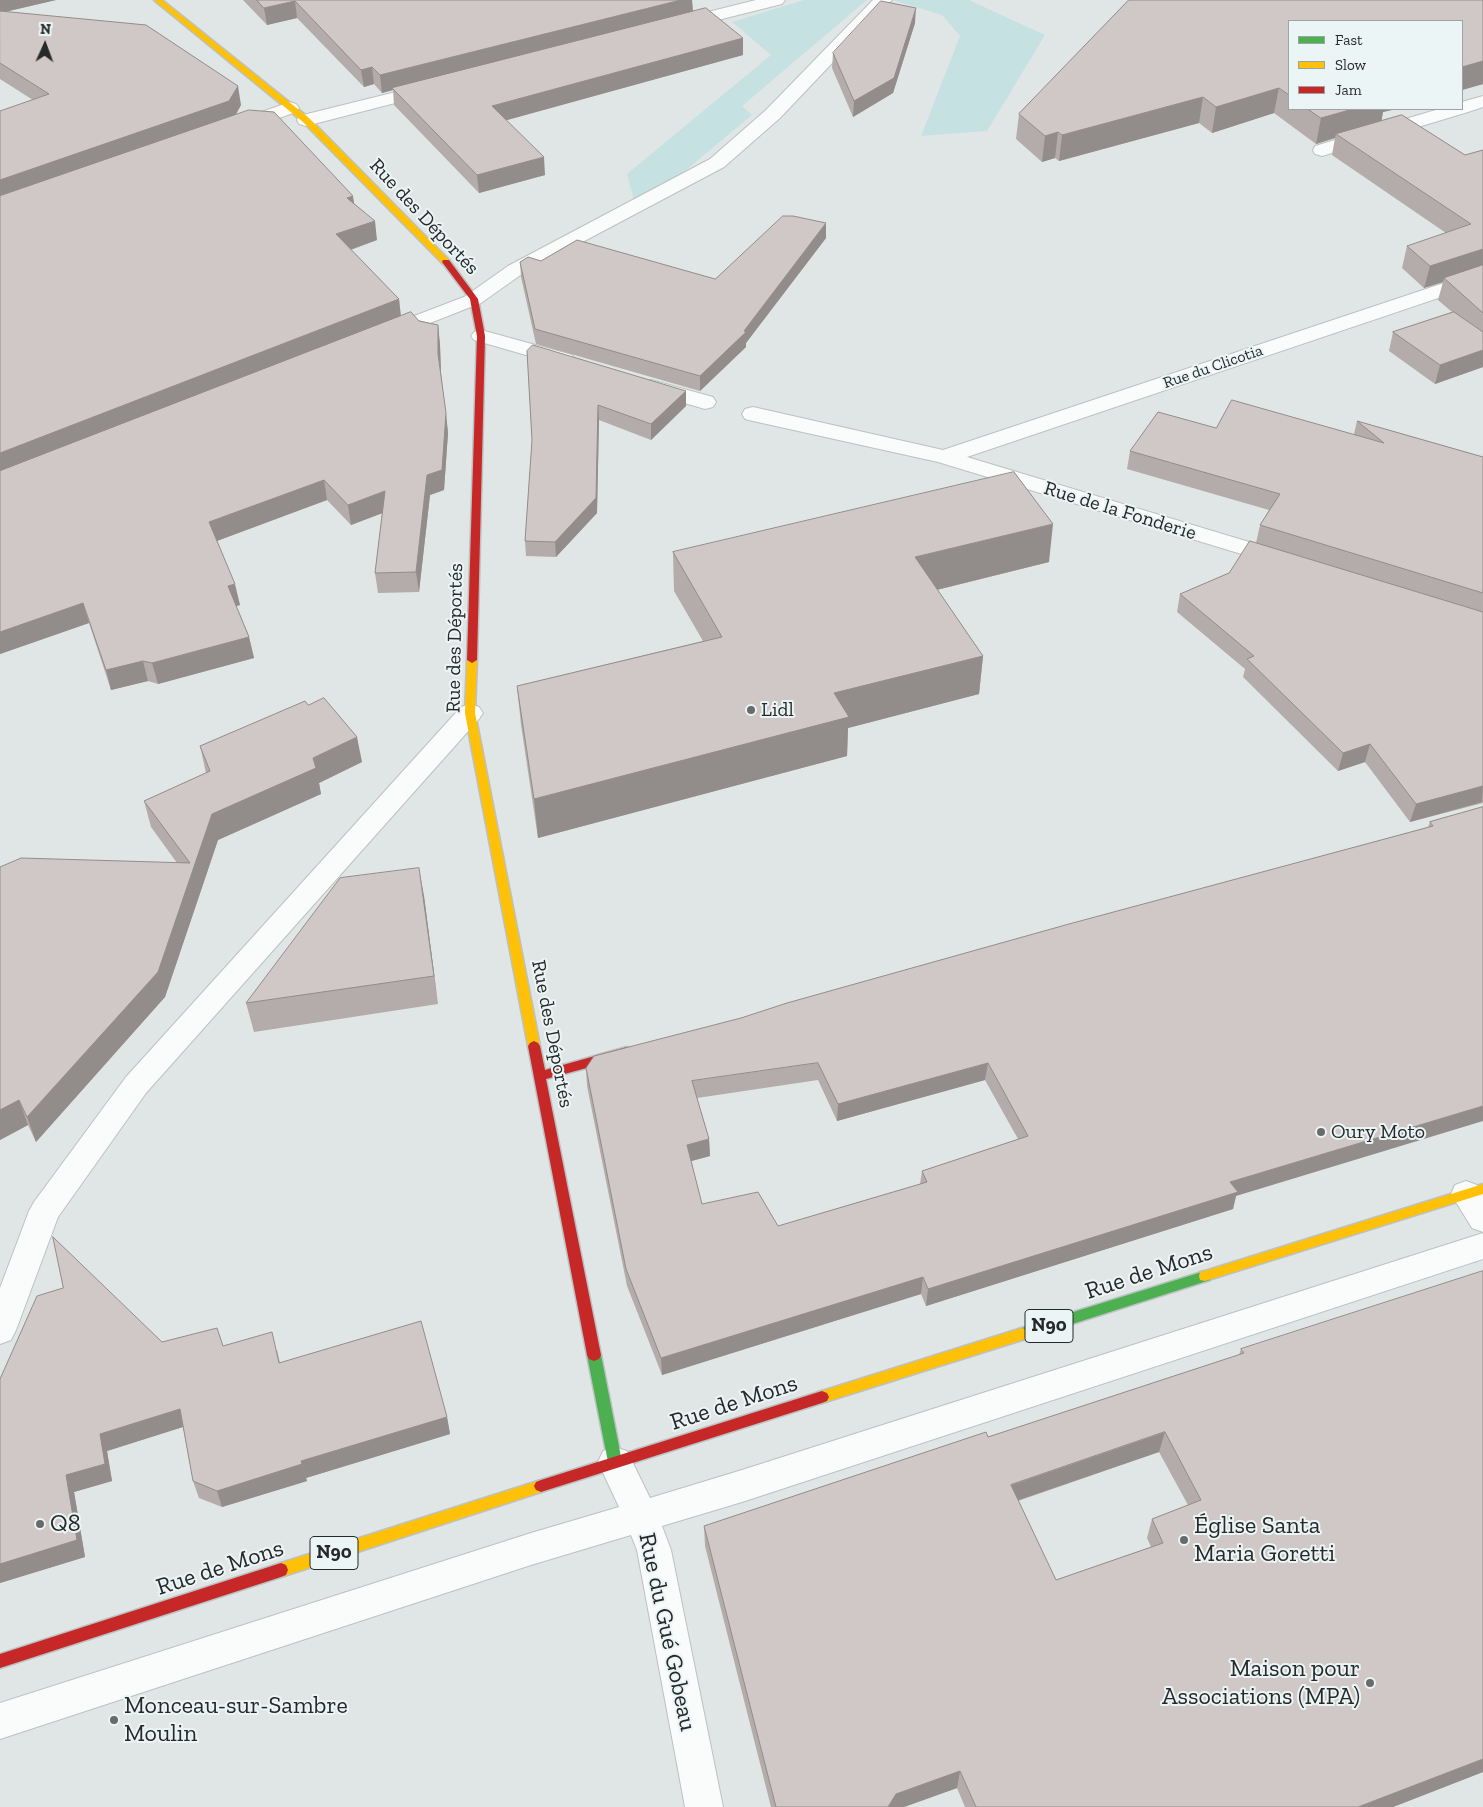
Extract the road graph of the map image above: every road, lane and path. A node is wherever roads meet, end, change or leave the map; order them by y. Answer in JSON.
{"nodes":[{"id":1,"x":158,"y":0,"type":"edge"},
{"id":2,"x":776,"y":0,"type":"edge"},
{"id":3,"x":883,"y":0,"type":"edge"},
{"id":4,"x":661,"y":29,"type":"edge"},
{"id":5,"x":441,"y":86,"type":"edge"},
{"id":6,"x":1483,"y":101,"type":"edge"},
{"id":7,"x":290,"y":108,"type":"junction"},
{"id":8,"x":1463,"y":108,"type":"edge"},
{"id":9,"x":1455,"y":110,"type":"edge"},
{"id":10,"x":306,"y":120,"type":"junction"},
{"id":11,"x":224,"y":131,"type":"edge"},
{"id":12,"x":1322,"y":150,"type":"edge"},
{"id":13,"x":1482,"y":277,"type":"edge"},
{"id":14,"x":474,"y":299,"type":"junction"},
{"id":15,"x":481,"y":336,"type":"junction"},
{"id":16,"x":362,"y":343,"type":"edge"},
{"id":17,"x":584,"y":366,"type":"edge"},
{"id":18,"x":630,"y":380,"type":"edge"},
{"id":19,"x":705,"y":402,"type":"dead end"},
{"id":20,"x":753,"y":414,"type":"dead end"},
{"id":21,"x":944,"y":457,"type":"junction"},
{"id":22,"x":1298,"y":565,"type":"edge"},
{"id":23,"x":470,"y":713,"type":"junction"},
{"id":24,"x":637,"y":1049,"type":"edge"},
{"id":25,"x":542,"y":1075,"type":"junction"},
{"id":26,"x":1474,"y":1191,"type":"edge"},
{"id":27,"x":1483,"y":1219,"type":"edge"},
{"id":28,"x":1483,"y":1246,"type":"edge"},
{"id":29,"x":0,"y":1330,"type":"edge"},
{"id":30,"x":615,"y":1462,"type":"junction"},
{"id":31,"x":641,"y":1516,"type":"junction"},
{"id":32,"x":0,"y":1661,"type":"edge"},
{"id":33,"x":0,"y":1721,"type":"edge"},
{"id":34,"x":704,"y":1807,"type":"edge"}],
"edges":[{"from":1,"to":7,"type":"street","name":"Rue des Déportés"},
{"from":2,"to":4,"type":"street"},
{"from":3,"to":14,"type":"street"},
{"from":5,"to":10,"type":"street"},
{"from":6,"to":8,"type":"street"},
{"from":7,"to":10,"type":"street","name":"Rue des Déportés"},
{"from":7,"to":11,"type":"street"},
{"from":9,"to":12,"type":"street"},
{"from":10,"to":14,"type":"street","name":"Rue des Déportés"},
{"from":13,"to":21,"type":"street","name":"Rue du Clicotia"},
{"from":14,"to":15,"type":"street","name":"Rue des Déportés"},
{"from":14,"to":16,"type":"street"},
{"from":15,"to":17,"type":"street"},
{"from":15,"to":23,"type":"street","name":"Rue des Déportés"},
{"from":18,"to":19,"type":"street"},
{"from":20,"to":21,"type":"street","name":"Rue de la Fonderie"},
{"from":21,"to":22,"type":"street","name":"Rue de la Fonderie"},
{"from":23,"to":25,"type":"street","name":"Rue des Déportés"},
{"from":23,"to":29,"type":"street"},
{"from":24,"to":25,"type":"street"},
{"from":25,"to":30,"type":"street","name":"Rue des Déportés"},
{"from":26,"to":27,"type":"street"},
{"from":26,"to":30,"type":"street","name":"Rue de Mons","number":"N90"},
{"from":28,"to":31,"type":"street"},
{"from":30,"to":31,"type":"street","name":"Rue du Gué Gobeau"},
{"from":30,"to":32,"type":"street","name":"Rue de Mons","number":"N90"},
{"from":31,"to":33,"type":"street"},
{"from":31,"to":34,"type":"street","name":"Rue du Gué Gobeau"}]}
